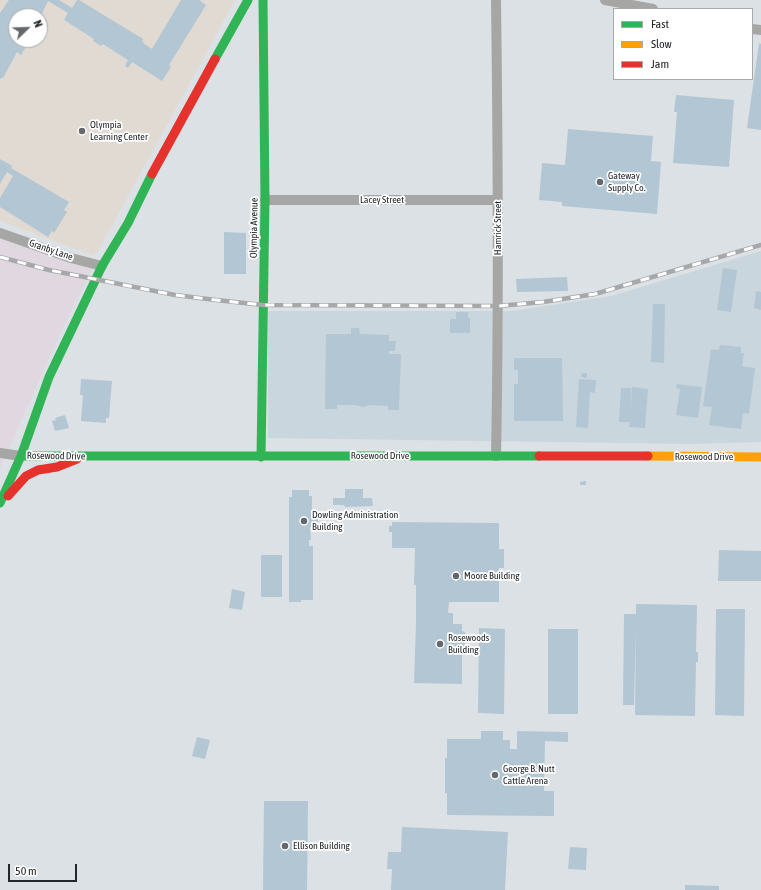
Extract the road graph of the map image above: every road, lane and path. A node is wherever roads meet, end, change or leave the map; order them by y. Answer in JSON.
{"nodes":[{"id":1,"x":248,"y":0,"type":"edge"},
{"id":2,"x":263,"y":0,"type":"edge"},
{"id":3,"x":496,"y":0,"type":"edge"},
{"id":4,"x":605,"y":0,"type":"edge"},
{"id":5,"x":639,"y":3,"type":"edge"},
{"id":6,"x":651,"y":8,"type":"edge"},
{"id":7,"x":266,"y":200,"type":"junction"},
{"id":8,"x":498,"y":200,"type":"junction"},
{"id":9,"x":0,"y":232,"type":"edge"},
{"id":10,"x":102,"y":266,"type":"junction"},
{"id":11,"x":0,"y":453,"type":"edge"},
{"id":12,"x":21,"y":456,"type":"junction"},
{"id":13,"x":496,"y":456,"type":"junction"},
{"id":14,"x":81,"y":457,"type":"junction"},
{"id":15,"x":261,"y":457,"type":"junction"},
{"id":16,"x":761,"y":457,"type":"edge"},
{"id":17,"x":0,"y":504,"type":"edge"}],
"edges":[{"from":1,"to":10,"type":"main road"},
{"from":2,"to":7,"type":"main road","name":"Olympia Avenue"},
{"from":3,"to":8,"type":"street","name":"Hamrick Street"},
{"from":4,"to":5,"type":"street"},
{"from":5,"to":6,"type":"street"},
{"from":7,"to":8,"type":"street","name":"Lacey Street"},
{"from":7,"to":15,"type":"main road","name":"Olympia Avenue"},
{"from":8,"to":13,"type":"street","name":"Hamrick Street"},
{"from":9,"to":10,"type":"street","name":"Granby Lane"},
{"from":10,"to":12,"type":"main road"},
{"from":11,"to":12,"type":"street","name":"Rosewood Drive"},
{"from":12,"to":14,"type":"main road","name":"Rosewood Drive"},
{"from":12,"to":17,"type":"main road"},
{"from":13,"to":15,"type":"main road","name":"Rosewood Drive"},
{"from":13,"to":16,"type":"main road","name":"Rosewood Drive"},
{"from":14,"to":15,"type":"main road","name":"Rosewood Drive"},
{"from":14,"to":17,"type":"main road"}]}
